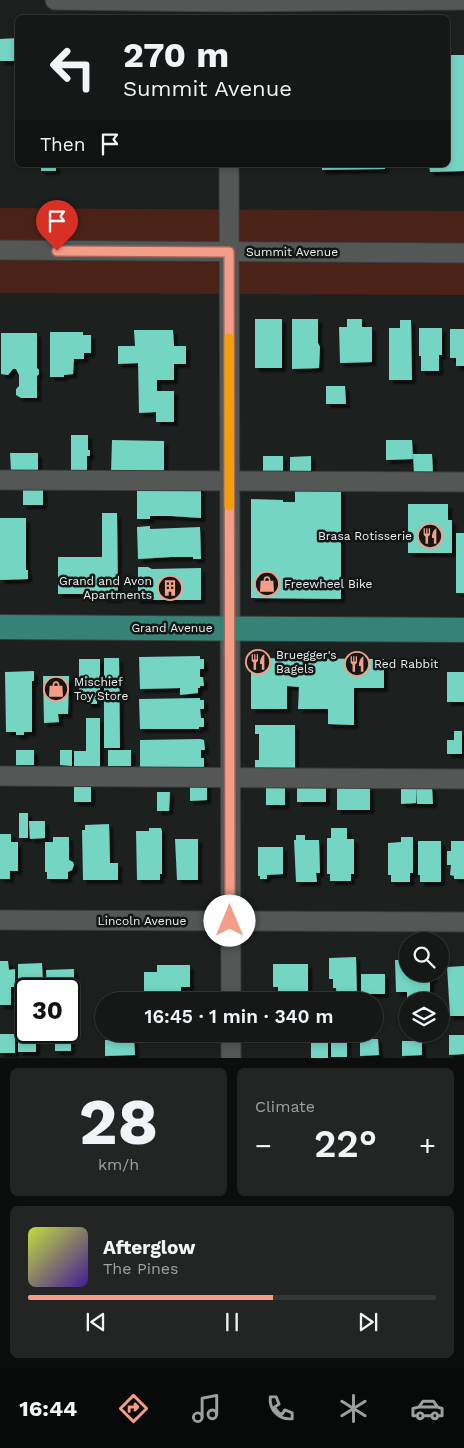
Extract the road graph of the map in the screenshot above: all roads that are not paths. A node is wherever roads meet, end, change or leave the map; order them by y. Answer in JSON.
{"nodes":[{"id":1,"x":55,"y":0,"type":"edge"},
{"id":2,"x":464,"y":0,"type":"edge"},
{"id":3,"x":229,"y":6,"type":"edge"},
{"id":4,"x":229,"y":167,"type":"edge"},
{"id":5,"x":0,"y":250,"type":"edge"},
{"id":6,"x":229,"y":252,"type":"junction"},
{"id":7,"x":464,"y":253,"type":"edge"},
{"id":8,"x":0,"y":480,"type":"edge"},
{"id":9,"x":229,"y":480,"type":"junction"},
{"id":10,"x":464,"y":482,"type":"edge"},
{"id":11,"x":0,"y":628,"type":"edge"},
{"id":12,"x":230,"y":628,"type":"junction"},
{"id":13,"x":464,"y":630,"type":"edge"},
{"id":14,"x":0,"y":776,"type":"edge"},
{"id":15,"x":229,"y":776,"type":"junction"},
{"id":16,"x":464,"y":779,"type":"edge"},
{"id":17,"x":0,"y":920,"type":"edge"},
{"id":18,"x":230,"y":921,"type":"junction"},
{"id":19,"x":464,"y":922,"type":"edge"},
{"id":20,"x":231,"y":992,"type":"edge"},
{"id":21,"x":231,"y":1042,"type":"edge"},
{"id":22,"x":231,"y":1058,"type":"edge"}],
"edges":[{"from":1,"to":3,"type":"street"},
{"from":2,"to":3,"type":"street"},
{"from":4,"to":6,"type":"street"},
{"from":5,"to":6,"type":"street","name":"Summit Avenue"},
{"from":6,"to":7,"type":"street","name":"Summit Avenue"},
{"from":6,"to":9,"type":"street"},
{"from":8,"to":9,"type":"street"},
{"from":9,"to":10,"type":"street"},
{"from":9,"to":12,"type":"street"},
{"from":11,"to":12,"type":"main road","name":"Grand Avenue"},
{"from":12,"to":13,"type":"main road","name":"Grand Avenue"},
{"from":12,"to":15,"type":"street"},
{"from":14,"to":15,"type":"street"},
{"from":15,"to":16,"type":"street"},
{"from":15,"to":18,"type":"street"},
{"from":17,"to":18,"type":"street","name":"Lincoln Avenue"},
{"from":18,"to":19,"type":"street","name":"Lincoln Avenue"},
{"from":18,"to":20,"type":"street"},
{"from":21,"to":22,"type":"street"}]}
